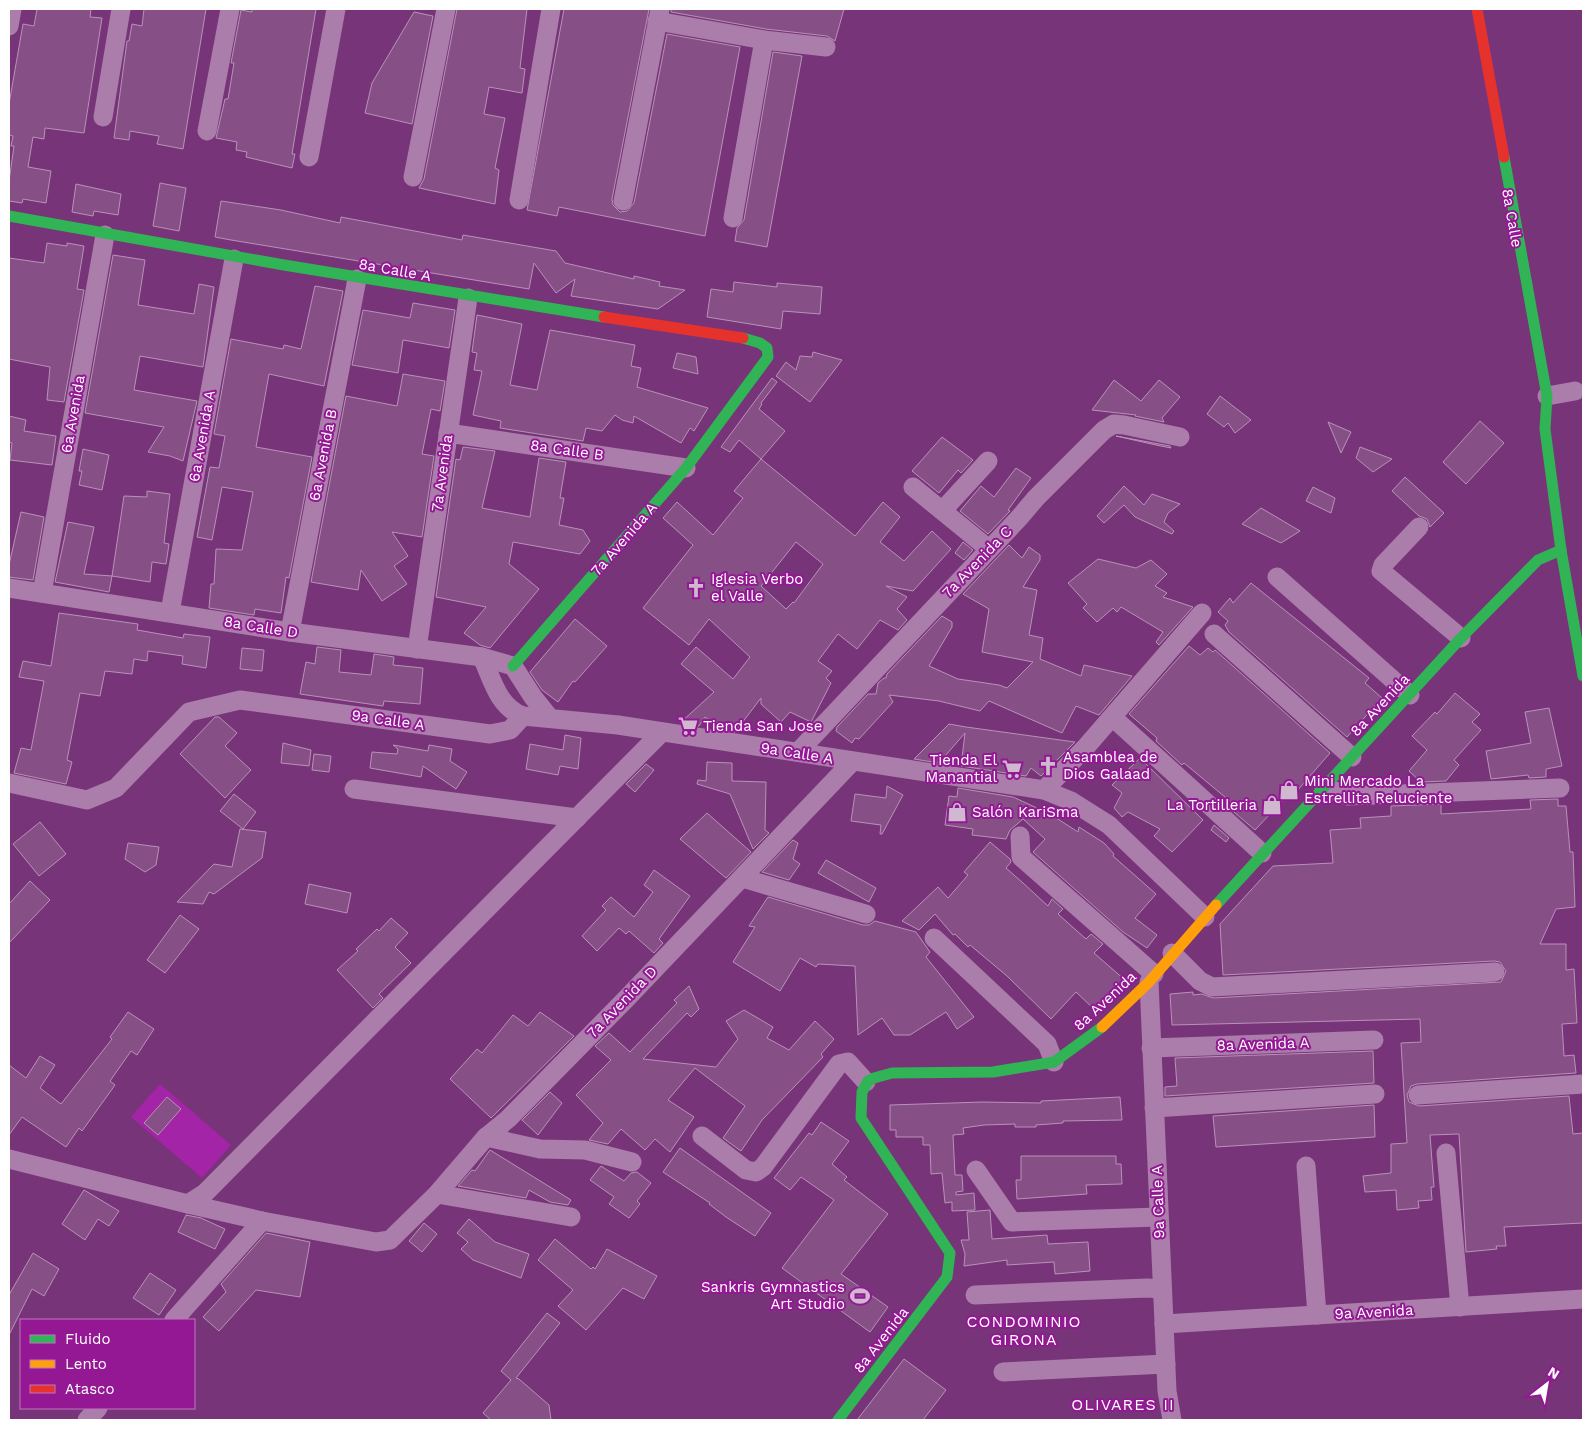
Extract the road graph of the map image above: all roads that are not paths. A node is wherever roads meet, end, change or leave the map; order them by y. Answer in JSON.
{"nodes":[{"id":1,"x":12,"y":9,"type":"edge"},
{"id":2,"x":121,"y":9,"type":"edge"},
{"id":3,"x":230,"y":9,"type":"edge"},
{"id":4,"x":336,"y":9,"type":"edge"},
{"id":5,"x":446,"y":9,"type":"edge"},
{"id":6,"x":551,"y":9,"type":"edge"},
{"id":7,"x":1477,"y":9,"type":"edge"},
{"id":8,"x":658,"y":15,"type":"edge"},
{"id":9,"x":9,"y":26,"type":"edge"},
{"id":10,"x":764,"y":40,"type":"junction"},
{"id":11,"x":826,"y":47,"type":"dead end"},
{"id":12,"x":102,"y":117,"type":"dead end"},
{"id":13,"x":207,"y":131,"type":"dead end"},
{"id":14,"x":309,"y":156,"type":"dead end"},
{"id":15,"x":413,"y":177,"type":"dead end"},
{"id":16,"x":519,"y":200,"type":"dead end"},
{"id":17,"x":623,"y":201,"type":"dead end"},
{"id":18,"x":9,"y":216,"type":"edge"},
{"id":19,"x":733,"y":218,"type":"dead end"},
{"id":20,"x":105,"y":234,"type":"junction"},
{"id":21,"x":234,"y":259,"type":"junction"},
{"id":22,"x":357,"y":279,"type":"junction"},
{"id":23,"x":468,"y":298,"type":"junction"},
{"id":24,"x":768,"y":357,"type":"joint"},
{"id":25,"x":1580,"y":390,"type":"edge"},
{"id":26,"x":1540,"y":402,"type":"junction"},
{"id":27,"x":1545,"y":429,"type":"junction"},
{"id":28,"x":448,"y":433,"type":"junction"},
{"id":29,"x":1180,"y":437,"type":"dead end"},
{"id":30,"x":988,"y":461,"type":"dead end"},
{"id":31,"x":686,"y":468,"type":"junction"},
{"id":32,"x":913,"y":487,"type":"dead end"},
{"id":33,"x":943,"y":510,"type":"junction"},
{"id":34,"x":1419,"y":527,"type":"dead end"},
{"id":35,"x":989,"y":549,"type":"junction"},
{"id":36,"x":1561,"y":550,"type":"junction"},
{"id":37,"x":1277,"y":577,"type":"dead end"},
{"id":38,"x":9,"y":588,"type":"edge"},
{"id":39,"x":42,"y":593,"type":"junction"},
{"id":40,"x":170,"y":612,"type":"junction"},
{"id":41,"x":1202,"y":613,"type":"dead end"},
{"id":42,"x":290,"y":632,"type":"junction"},
{"id":43,"x":1214,"y":634,"type":"dead end"},
{"id":44,"x":1461,"y":638,"type":"junction"},
{"id":45,"x":417,"y":648,"type":"junction"},
{"id":46,"x":482,"y":657,"type":"junction"},
{"id":47,"x":513,"y":666,"type":"junction"},
{"id":48,"x":1583,"y":676,"type":"edge"},
{"id":49,"x":1410,"y":695,"type":"junction"},
{"id":50,"x":522,"y":716,"type":"junction"},
{"id":51,"x":550,"y":717,"type":"junction"},
{"id":52,"x":1120,"y":724,"type":"dead end"},
{"id":53,"x":662,"y":732,"type":"junction"},
{"id":54,"x":798,"y":752,"type":"junction"},
{"id":55,"x":1352,"y":757,"type":"junction"},
{"id":56,"x":852,"y":762,"type":"junction"},
{"id":57,"x":9,"y":783,"type":"edge"},
{"id":58,"x":1324,"y":787,"type":"junction"},
{"id":59,"x":354,"y":788,"type":"dead end"},
{"id":60,"x":1560,"y":788,"type":"dead end"},
{"id":61,"x":1044,"y":790,"type":"junction"},
{"id":62,"x":577,"y":818,"type":"junction"},
{"id":63,"x":1020,"y":836,"type":"dead end"},
{"id":64,"x":1262,"y":853,"type":"junction"},
{"id":65,"x":742,"y":878,"type":"junction"},
{"id":66,"x":866,"y":914,"type":"dead end"},
{"id":67,"x":1205,"y":917,"type":"junction"},
{"id":68,"x":934,"y":938,"type":"dead end"},
{"id":69,"x":1172,"y":953,"type":"junction"},
{"id":70,"x":1495,"y":972,"type":"dead end"},
{"id":71,"x":1151,"y":978,"type":"junction"},
{"id":72,"x":1374,"y":1040,"type":"dead end"},
{"id":73,"x":1151,"y":1048,"type":"junction"},
{"id":74,"x":1054,"y":1062,"type":"junction"},
{"id":75,"x":866,"y":1082,"type":"junction"},
{"id":76,"x":1583,"y":1084,"type":"edge"},
{"id":77,"x":1375,"y":1094,"type":"dead end"},
{"id":78,"x":1418,"y":1095,"type":"dead end"},
{"id":79,"x":1154,"y":1108,"type":"junction"},
{"id":80,"x":702,"y":1136,"type":"dead end"},
{"id":81,"x":486,"y":1137,"type":"junction"},
{"id":82,"x":1446,"y":1153,"type":"dead end"},
{"id":83,"x":9,"y":1159,"type":"edge"},
{"id":84,"x":632,"y":1162,"type":"dead end"},
{"id":85,"x":1306,"y":1166,"type":"dead end"},
{"id":86,"x":976,"y":1170,"type":"dead end"},
{"id":87,"x":437,"y":1194,"type":"junction"},
{"id":88,"x":188,"y":1204,"type":"junction"},
{"id":89,"x":1158,"y":1217,"type":"junction"},
{"id":90,"x":571,"y":1218,"type":"dead end"},
{"id":91,"x":262,"y":1221,"type":"junction"},
{"id":92,"x":1162,"y":1289,"type":"junction"},
{"id":93,"x":975,"y":1295,"type":"dead end"},
{"id":94,"x":1583,"y":1299,"type":"edge"},
{"id":95,"x":1460,"y":1307,"type":"junction"},
{"id":96,"x":1317,"y":1315,"type":"junction"},
{"id":97,"x":175,"y":1319,"type":"edge"},
{"id":98,"x":1164,"y":1324,"type":"junction"},
{"id":99,"x":1166,"y":1364,"type":"junction"},
{"id":100,"x":1003,"y":1372,"type":"dead end"},
{"id":101,"x":97,"y":1409,"type":"edge"},
{"id":102,"x":1166,"y":1418,"type":"edge"},
{"id":103,"x":87,"y":1420,"type":"edge"},
{"id":104,"x":838,"y":1420,"type":"edge"}],
"edges":[{"from":1,"to":9,"type":"street"},
{"from":2,"to":12,"type":"street"},
{"from":3,"to":13,"type":"street"},
{"from":4,"to":14,"type":"street"},
{"from":5,"to":15,"type":"street"},
{"from":6,"to":16,"type":"street"},
{"from":7,"to":26,"type":"street","name":"8a Calle"},
{"from":8,"to":10,"type":"street"},
{"from":8,"to":17,"type":"street"},
{"from":10,"to":11,"type":"street"},
{"from":10,"to":19,"type":"street"},
{"from":18,"to":20,"type":"street","name":"8a Calle A"},
{"from":20,"to":21,"type":"street","name":"8a Calle A"},
{"from":20,"to":39,"type":"street","name":"6a Avenida"},
{"from":21,"to":22,"type":"street","name":"8a Calle A"},
{"from":21,"to":40,"type":"street","name":"6a Avenida A"},
{"from":22,"to":23,"type":"street","name":"8a Calle A"},
{"from":22,"to":42,"type":"street","name":"6a Avenida B"},
{"from":23,"to":24,"type":"street","name":"8a Calle A"},
{"from":23,"to":28,"type":"street","name":"7a Avenida"},
{"from":24,"to":31,"type":"street","name":"7a Avenida A"},
{"from":25,"to":26,"type":"street"},
{"from":26,"to":27,"type":"street","name":"8a Calle"},
{"from":26,"to":27,"type":"street","name":"8a Calle"},
{"from":27,"to":36,"type":"street","name":"8a Calle"},
{"from":28,"to":31,"type":"street","name":"8a Calle B"},
{"from":28,"to":45,"type":"street","name":"7a Avenida"},
{"from":29,"to":35,"type":"street","name":"7a Avenida C"},
{"from":30,"to":33,"type":"street"},
{"from":31,"to":47,"type":"street","name":"7a Avenida A"},
{"from":32,"to":33,"type":"street"},
{"from":33,"to":35,"type":"street"},
{"from":34,"to":44,"type":"street"},
{"from":35,"to":54,"type":"street","name":"7a Avenida C"},
{"from":36,"to":44,"type":"street","name":"8a Avenida"},
{"from":36,"to":48,"type":"street","name":"8a Calle"},
{"from":37,"to":49,"type":"street"},
{"from":38,"to":39,"type":"street","name":"8a Calle D"},
{"from":39,"to":40,"type":"street","name":"8a Calle D"},
{"from":40,"to":42,"type":"street","name":"8a Calle D"},
{"from":41,"to":61,"type":"street"},
{"from":42,"to":45,"type":"street","name":"8a Calle D"},
{"from":43,"to":55,"type":"street"},
{"from":44,"to":49,"type":"street","name":"8a Avenida"},
{"from":45,"to":46,"type":"street","name":"8a Calle D"},
{"from":46,"to":47,"type":"street","name":"8a Calle D"},
{"from":46,"to":50,"type":"street"},
{"from":47,"to":51,"type":"street"},
{"from":49,"to":55,"type":"street","name":"8a Avenida"},
{"from":50,"to":51,"type":"street","name":"9a Calle A"},
{"from":50,"to":57,"type":"street","name":"9a Calle A"},
{"from":51,"to":53,"type":"street","name":"9a Calle A"},
{"from":52,"to":64,"type":"street"},
{"from":53,"to":54,"type":"street","name":"9a Calle A"},
{"from":53,"to":62,"type":"street"},
{"from":54,"to":56,"type":"street","name":"9a Calle A"},
{"from":55,"to":58,"type":"street","name":"8a Avenida"},
{"from":56,"to":61,"type":"street","name":"9a Calle A"},
{"from":56,"to":65,"type":"street","name":"7a Avenida D"},
{"from":58,"to":60,"type":"street"},
{"from":58,"to":64,"type":"street","name":"8a Avenida"},
{"from":59,"to":62,"type":"street"},
{"from":61,"to":67,"type":"street","name":"9a Calle A"},
{"from":62,"to":88,"type":"street"},
{"from":63,"to":71,"type":"street"},
{"from":64,"to":67,"type":"street","name":"8a Avenida"},
{"from":65,"to":66,"type":"street"},
{"from":65,"to":81,"type":"street","name":"7a Avenida D"},
{"from":67,"to":69,"type":"street","name":"8a Avenida"},
{"from":68,"to":74,"type":"street"},
{"from":69,"to":70,"type":"street"},
{"from":69,"to":71,"type":"street","name":"8a Avenida"},
{"from":71,"to":73,"type":"street","name":"9a Calle A"},
{"from":71,"to":74,"type":"street","name":"8a Avenida"},
{"from":72,"to":73,"type":"street","name":"8a Avenida A"},
{"from":73,"to":79,"type":"street","name":"9a Calle A"},
{"from":74,"to":75,"type":"street","name":"8a Avenida"},
{"from":75,"to":80,"type":"street"},
{"from":75,"to":104,"type":"street","name":"8a Avenida"},
{"from":76,"to":78,"type":"street"},
{"from":77,"to":79,"type":"street"},
{"from":79,"to":89,"type":"street","name":"9a Calle A"},
{"from":81,"to":84,"type":"street"},
{"from":81,"to":87,"type":"street","name":"7a Avenida D"},
{"from":82,"to":95,"type":"street"},
{"from":83,"to":88,"type":"street"},
{"from":85,"to":96,"type":"street"},
{"from":86,"to":89,"type":"street"},
{"from":87,"to":90,"type":"street"},
{"from":87,"to":91,"type":"street","name":"7a Avenida D"},
{"from":88,"to":91,"type":"street"},
{"from":89,"to":92,"type":"street","name":"9a Calle A"},
{"from":91,"to":97,"type":"street"},
{"from":92,"to":93,"type":"street"},
{"from":92,"to":98,"type":"street","name":"9a Calle A"},
{"from":94,"to":95,"type":"street","name":"9a Avenida"},
{"from":95,"to":96,"type":"street","name":"9a Avenida"},
{"from":96,"to":98,"type":"street","name":"9a Avenida"},
{"from":98,"to":99,"type":"street","name":"9a Calle A"},
{"from":99,"to":100,"type":"street"},
{"from":99,"to":102,"type":"street","name":"9a Calle A"},
{"from":101,"to":103,"type":"street"}]}
